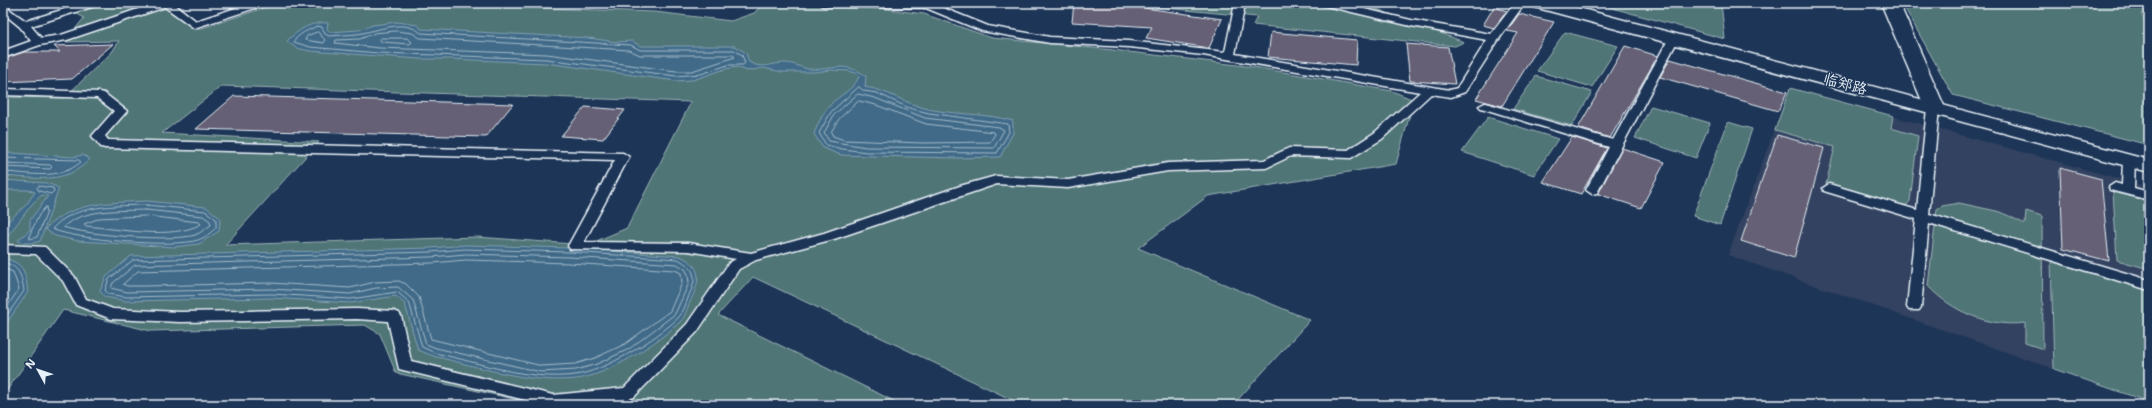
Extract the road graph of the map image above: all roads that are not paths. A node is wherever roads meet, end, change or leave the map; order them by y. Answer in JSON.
{"nodes":[{"id":1,"x":94,"y":3,"type":"edge"},
{"id":2,"x":166,"y":3,"type":"edge"},
{"id":3,"x":261,"y":3,"type":"edge"},
{"id":4,"x":823,"y":3,"type":"edge"},
{"id":5,"x":1244,"y":3,"type":"edge"},
{"id":6,"x":1326,"y":3,"type":"edge"},
{"id":7,"x":1520,"y":3,"type":"edge"},
{"id":8,"x":1540,"y":3,"type":"edge"},
{"id":9,"x":1890,"y":3,"type":"edge"},
{"id":10,"x":901,"y":4,"type":"edge"},
{"id":11,"x":3,"y":8,"type":"edge"},
{"id":12,"x":24,"y":25,"type":"junction"},
{"id":13,"x":1494,"y":38,"type":"junction"},
{"id":14,"x":1674,"y":38,"type":"junction"},
{"id":15,"x":38,"y":42,"type":"junction"},
{"id":16,"x":3,"y":55,"type":"edge"},
{"id":17,"x":1230,"y":57,"type":"junction"},
{"id":18,"x":1428,"y":91,"type":"junction"},
{"id":19,"x":3,"y":92,"type":"edge"},
{"id":20,"x":1485,"y":106,"type":"dead end"},
{"id":21,"x":1934,"y":108,"type":"junction"},
{"id":22,"x":1616,"y":145,"type":"junction"},
{"id":23,"x":2129,"y":160,"type":"junction"},
{"id":24,"x":2149,"y":166,"type":"edge"},
{"id":25,"x":2115,"y":187,"type":"dead end"},
{"id":26,"x":1829,"y":188,"type":"dead end"},
{"id":27,"x":1592,"y":190,"type":"dead end"},
{"id":28,"x":2128,"y":190,"type":"junction"},
{"id":29,"x":2149,"y":196,"type":"edge"},
{"id":30,"x":1922,"y":216,"type":"junction"},
{"id":31,"x":3,"y":249,"type":"edge"},
{"id":32,"x":750,"y":257,"type":"junction"},
{"id":33,"x":2149,"y":284,"type":"edge"},
{"id":34,"x":1914,"y":307,"type":"dead end"}],
"edges":[{"from":1,"to":12,"type":"lane"},
{"from":2,"to":3,"type":"lane"},
{"from":2,"to":15,"type":"lane"},
{"from":4,"to":10,"type":"lane"},
{"from":5,"to":17,"type":"lane"},
{"from":6,"to":13,"type":"lane"},
{"from":7,"to":13,"type":"lane"},
{"from":8,"to":14,"type":"main road","name":"临郑路"},
{"from":9,"to":21,"type":"main road"},
{"from":10,"to":17,"type":"lane"},
{"from":11,"to":12,"type":"lane"},
{"from":12,"to":15,"type":"lane"},
{"from":13,"to":18,"type":"lane"},
{"from":14,"to":21,"type":"main road","name":"临郑路"},
{"from":14,"to":22,"type":"lane"},
{"from":15,"to":16,"type":"lane"},
{"from":17,"to":18,"type":"lane"},
{"from":18,"to":32,"type":"lane"},
{"from":19,"to":32,"type":"lane"},
{"from":20,"to":22,"type":"lane"},
{"from":21,"to":23,"type":"main road","name":"临郑路"},
{"from":21,"to":30,"type":"lane"},
{"from":22,"to":27,"type":"lane"},
{"from":23,"to":24,"type":"main road","name":"临郑路"},
{"from":23,"to":28,"type":"lane"},
{"from":25,"to":28,"type":"lane"},
{"from":26,"to":30,"type":"lane"},
{"from":28,"to":29,"type":"lane"},
{"from":30,"to":33,"type":"lane"},
{"from":30,"to":34,"type":"lane"},
{"from":31,"to":32,"type":"lane"}]}
